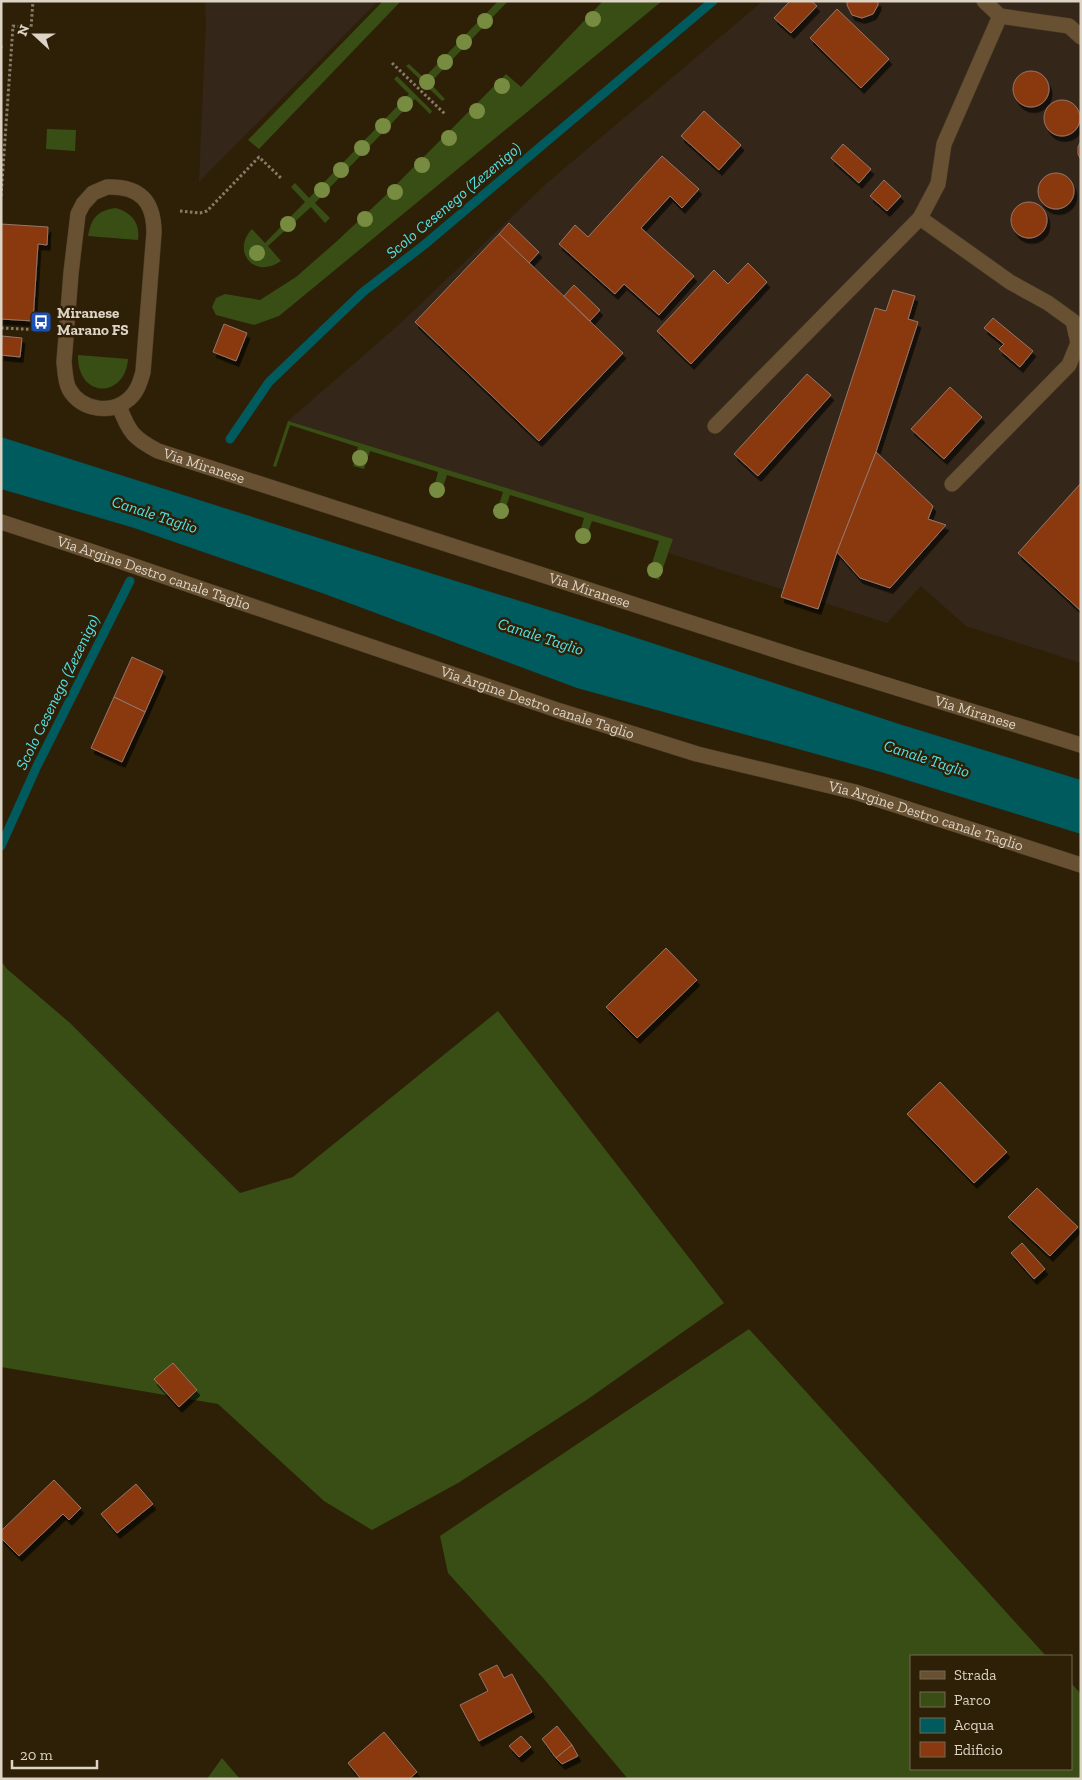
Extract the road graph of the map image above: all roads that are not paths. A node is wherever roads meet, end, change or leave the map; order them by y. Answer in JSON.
{"nodes":[{"id":1,"x":984,"y":1,"type":"edge"},
{"id":2,"x":1000,"y":16,"type":"junction"},
{"id":3,"x":1081,"y":37,"type":"edge"},
{"id":4,"x":920,"y":218,"type":"junction"},
{"id":5,"x":1077,"y":322,"type":"edge"},
{"id":6,"x":119,"y":406,"type":"junction"},
{"id":7,"x":715,"y":426,"type":"dead end"},
{"id":8,"x":952,"y":484,"type":"dead end"},
{"id":9,"x":1,"y":522,"type":"edge"},
{"id":10,"x":1081,"y":745,"type":"edge"},
{"id":11,"x":1081,"y":865,"type":"edge"}],
"edges":[{"from":1,"to":2,"type":"street"},
{"from":2,"to":3,"type":"street"},
{"from":2,"to":4,"type":"street"},
{"from":4,"to":5,"type":"street"},
{"from":4,"to":7,"type":"street"},
{"from":5,"to":8,"type":"street"},
{"from":6,"to":6,"type":"street"},
{"from":6,"to":10,"type":"street","name":"Via Miranese"},
{"from":9,"to":11,"type":"street","name":"Via Argine Destro canale Taglio"}]}
